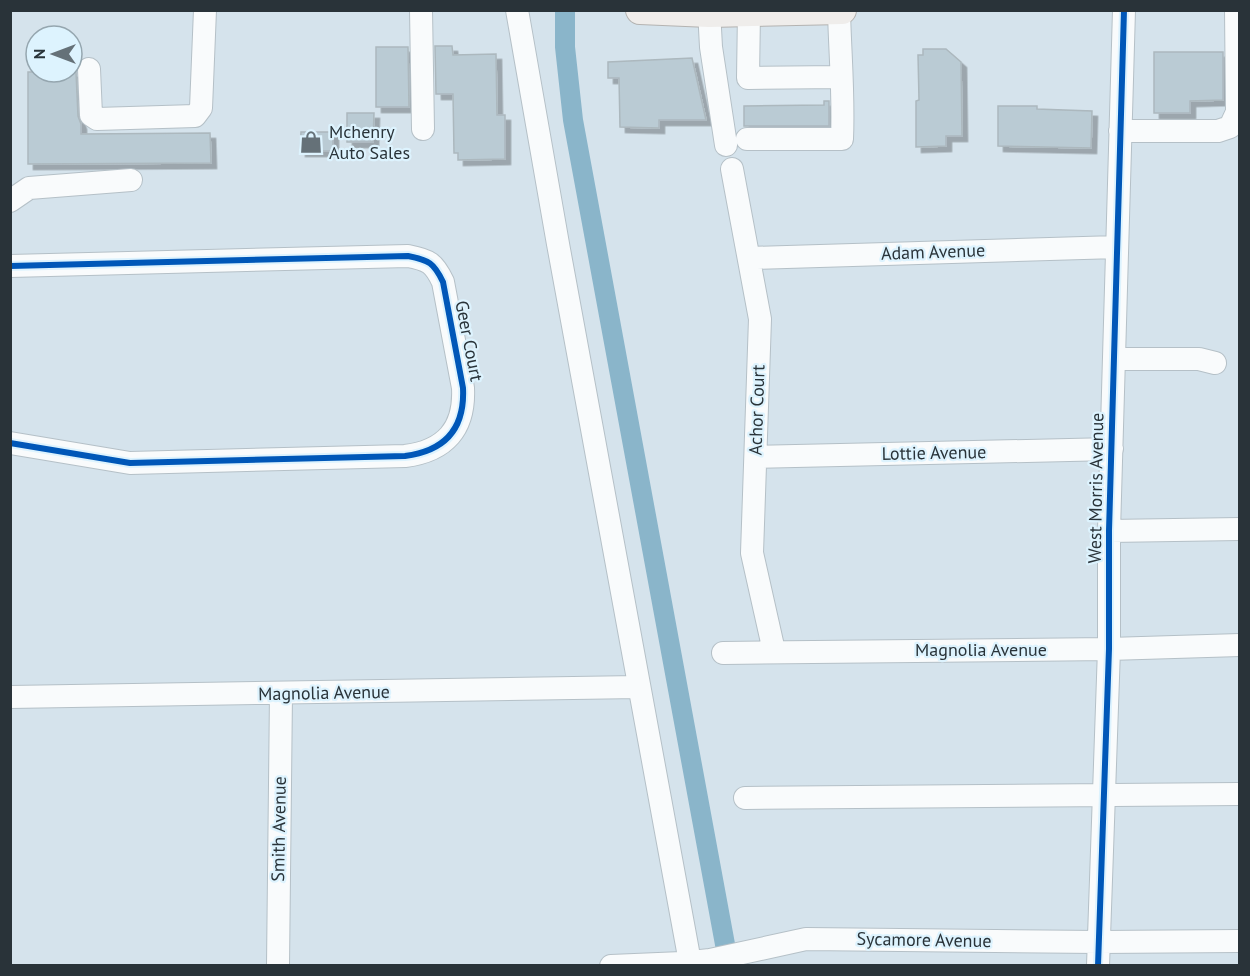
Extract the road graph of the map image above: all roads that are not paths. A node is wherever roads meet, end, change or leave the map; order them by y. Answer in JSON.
{"nodes":[{"id":1,"x":205,"y":10,"type":"edge"},
{"id":2,"x":421,"y":10,"type":"edge"},
{"id":3,"x":518,"y":10,"type":"edge"},
{"id":4,"x":640,"y":10,"type":"edge"},
{"id":5,"x":840,"y":10,"type":"edge"},
{"id":6,"x":1124,"y":10,"type":"edge"},
{"id":7,"x":1236,"y":10,"type":"edge"},
{"id":8,"x":709,"y":12,"type":"edge"},
{"id":9,"x":749,"y":12,"type":"junction"},
{"id":10,"x":89,"y":69,"type":"dead end"},
{"id":11,"x":716,"y":78,"type":"junction"},
{"id":12,"x":748,"y":78,"type":"junction"},
{"id":13,"x":842,"y":87,"type":"junction"},
{"id":14,"x":423,"y":129,"type":"dead end"},
{"id":15,"x":1120,"y":131,"type":"junction"},
{"id":16,"x":855,"y":138,"type":"dead end"},
{"id":17,"x":732,"y":169,"type":"dead end"},
{"id":18,"x":131,"y":180,"type":"dead end"},
{"id":19,"x":10,"y":201,"type":"edge"},
{"id":20,"x":1117,"y":247,"type":"junction"},
{"id":21,"x":750,"y":258,"type":"junction"},
{"id":22,"x":10,"y":266,"type":"edge"},
{"id":23,"x":1114,"y":359,"type":"junction"},
{"id":24,"x":1215,"y":363,"type":"dead end"},
{"id":25,"x":10,"y":443,"type":"edge"},
{"id":26,"x":1112,"y":449,"type":"junction"},
{"id":27,"x":756,"y":457,"type":"junction"},
{"id":28,"x":1239,"y":529,"type":"edge"},
{"id":29,"x":1109,"y":531,"type":"junction"},
{"id":30,"x":1239,"y":645,"type":"edge"},
{"id":31,"x":1109,"y":649,"type":"junction"},
{"id":32,"x":774,"y":651,"type":"junction"},
{"id":33,"x":723,"y":653,"type":"dead end"},
{"id":34,"x":638,"y":687,"type":"junction"},
{"id":35,"x":281,"y":693,"type":"junction"},
{"id":36,"x":10,"y":697,"type":"edge"},
{"id":37,"x":1239,"y":794,"type":"edge"},
{"id":38,"x":1104,"y":796,"type":"junction"},
{"id":39,"x":746,"y":798,"type":"dead end"},
{"id":40,"x":1239,"y":941,"type":"edge"},
{"id":41,"x":1099,"y":942,"type":"junction"},
{"id":42,"x":700,"y":961,"type":"junction"},
{"id":43,"x":278,"y":966,"type":"edge"},
{"id":44,"x":611,"y":966,"type":"edge"},
{"id":45,"x":1098,"y":966,"type":"edge"}],
"edges":[{"from":1,"to":10,"type":"street"},
{"from":2,"to":14,"type":"street"},
{"from":3,"to":34,"type":"street"},
{"from":4,"to":8,"type":"main road"},
{"from":5,"to":9,"type":"main road"},
{"from":5,"to":13,"type":"street"},
{"from":6,"to":15,"type":"street","name":"West Morris Avenue"},
{"from":7,"to":15,"type":"street"},
{"from":8,"to":9,"type":"main road"},
{"from":8,"to":11,"type":"street"},
{"from":9,"to":12,"type":"street"},
{"from":11,"to":12,"type":"street"},
{"from":11,"to":13,"type":"street"},
{"from":12,"to":13,"type":"street"},
{"from":13,"to":16,"type":"street"},
{"from":15,"to":20,"type":"street","name":"West Morris Avenue"},
{"from":17,"to":21,"type":"street","name":"Achor Court"},
{"from":18,"to":19,"type":"street"},
{"from":20,"to":21,"type":"street","name":"Adam Avenue"},
{"from":20,"to":23,"type":"street","name":"West Morris Avenue"},
{"from":21,"to":27,"type":"street","name":"Achor Court"},
{"from":22,"to":25,"type":"street","name":"Geer Court"},
{"from":23,"to":24,"type":"street"},
{"from":23,"to":26,"type":"street","name":"West Morris Avenue"},
{"from":26,"to":27,"type":"street","name":"Lottie Avenue"},
{"from":26,"to":29,"type":"street","name":"West Morris Avenue"},
{"from":27,"to":32,"type":"street","name":"Achor Court"},
{"from":28,"to":29,"type":"street"},
{"from":29,"to":31,"type":"street","name":"West Morris Avenue"},
{"from":30,"to":31,"type":"street","name":"Magnolia Avenue"},
{"from":31,"to":32,"type":"street","name":"Magnolia Avenue"},
{"from":31,"to":38,"type":"street","name":"West Morris Avenue"},
{"from":32,"to":33,"type":"street","name":"Magnolia Avenue"},
{"from":34,"to":35,"type":"street","name":"Magnolia Avenue"},
{"from":34,"to":42,"type":"street"},
{"from":35,"to":36,"type":"street","name":"Magnolia Avenue"},
{"from":35,"to":43,"type":"street","name":"Smith Avenue"},
{"from":37,"to":38,"type":"street"},
{"from":38,"to":39,"type":"street"},
{"from":38,"to":41,"type":"street","name":"West Morris Avenue"},
{"from":40,"to":41,"type":"street","name":"Sycamore Avenue"},
{"from":41,"to":42,"type":"street","name":"Sycamore Avenue"},
{"from":41,"to":45,"type":"street","name":"West Morris Avenue"},
{"from":42,"to":44,"type":"street","name":"Sycamore Avenue"}]}
